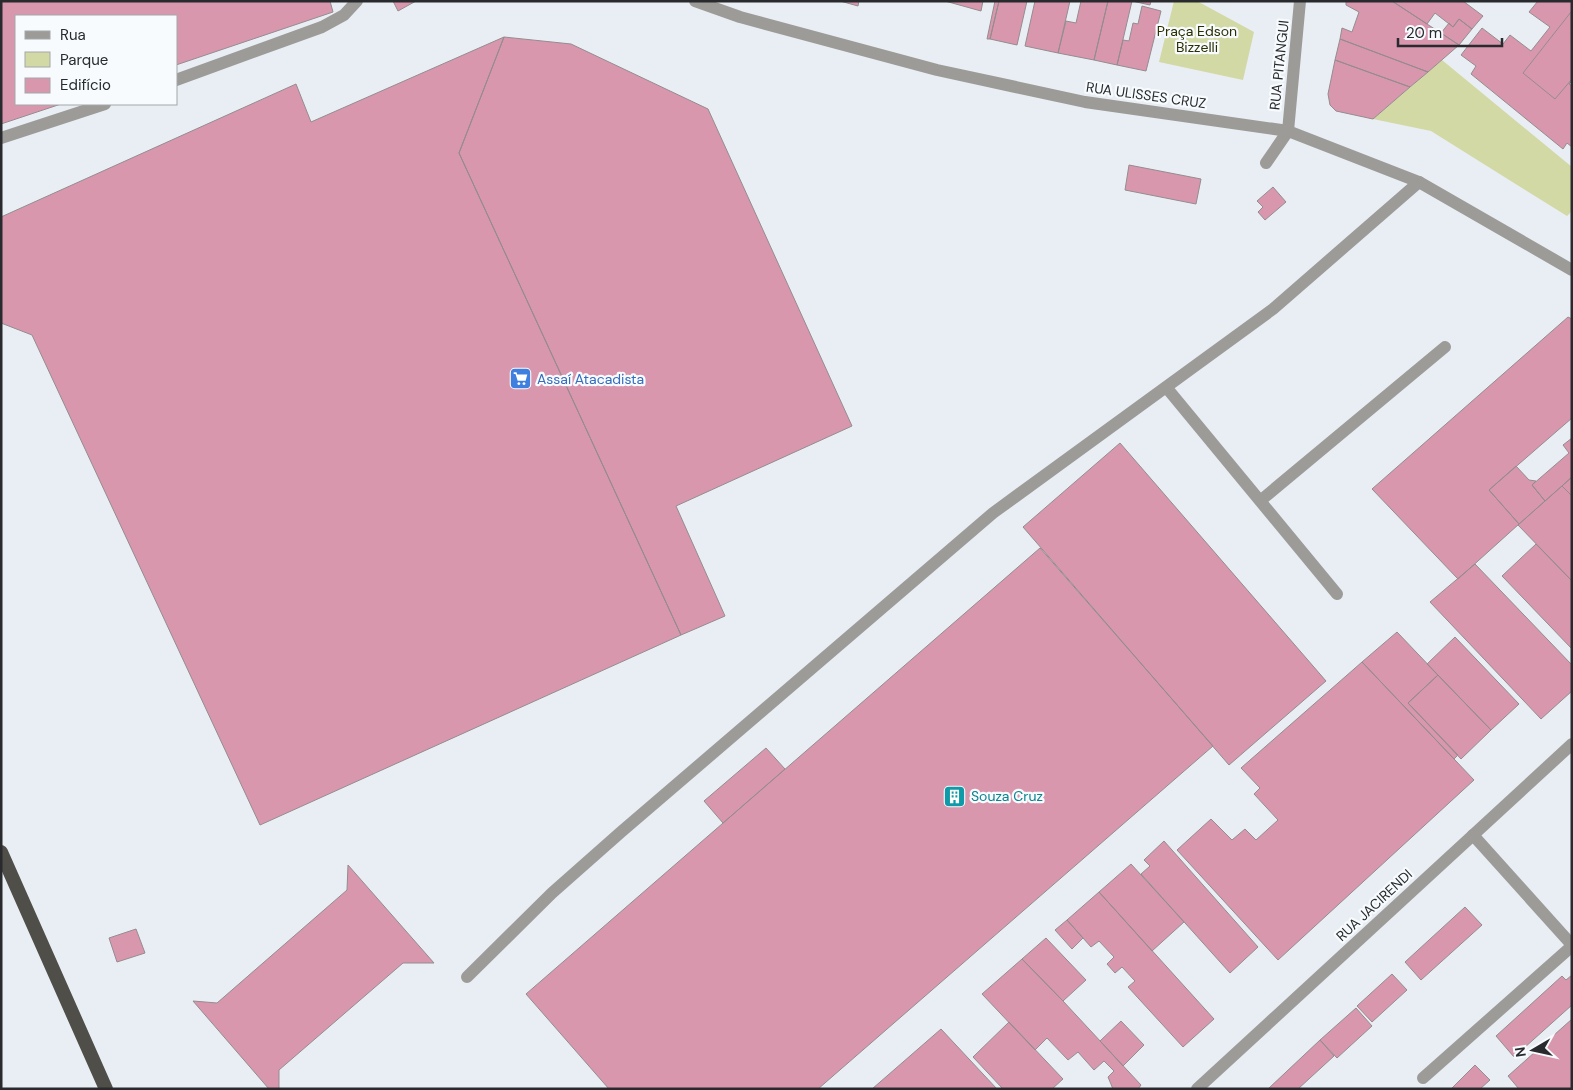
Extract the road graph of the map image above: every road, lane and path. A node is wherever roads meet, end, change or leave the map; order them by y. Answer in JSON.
{"nodes":[{"id":1,"x":357,"y":1,"type":"edge"},
{"id":2,"x":695,"y":1,"type":"edge"},
{"id":3,"x":1300,"y":1,"type":"edge"},
{"id":4,"x":178,"y":79,"type":"edge"},
{"id":5,"x":102,"y":105,"type":"edge"},
{"id":6,"x":1288,"y":131,"type":"junction"},
{"id":7,"x":1,"y":138,"type":"edge"},
{"id":8,"x":1266,"y":163,"type":"dead end"},
{"id":9,"x":1419,"y":182,"type":"junction"},
{"id":10,"x":1572,"y":270,"type":"edge"},
{"id":11,"x":1445,"y":347,"type":"dead end"},
{"id":12,"x":1166,"y":387,"type":"junction"},
{"id":13,"x":1260,"y":501,"type":"junction"},
{"id":14,"x":1337,"y":594,"type":"dead end"},
{"id":15,"x":1572,"y":744,"type":"edge"},
{"id":16,"x":1472,"y":835,"type":"junction"},
{"id":17,"x":1,"y":852,"type":"edge"},
{"id":18,"x":1572,"y":946,"type":"edge"},
{"id":19,"x":467,"y":977,"type":"dead end"},
{"id":20,"x":1423,"y":1078,"type":"dead end"},
{"id":21,"x":106,"y":1089,"type":"edge"},
{"id":22,"x":1197,"y":1089,"type":"edge"}],
"edges":[{"from":1,"to":4,"type":"street"},
{"from":2,"to":6,"type":"street","name":"RUA ULISSES CRUZ"},
{"from":3,"to":6,"type":"street","name":"RUA PITANGUI"},
{"from":5,"to":7,"type":"street"},
{"from":6,"to":8,"type":"street"},
{"from":6,"to":9,"type":"street","name":"RUA ULISSES CRUZ"},
{"from":9,"to":10,"type":"street","name":"RUA ULISSES CRUZ"},
{"from":9,"to":12,"type":"street"},
{"from":11,"to":13,"type":"street"},
{"from":12,"to":13,"type":"street"},
{"from":12,"to":19,"type":"street"},
{"from":13,"to":14,"type":"street"},
{"from":15,"to":16,"type":"street","name":"RUA JACIRENDI"},
{"from":16,"to":18,"type":"street"},
{"from":16,"to":22,"type":"street","name":"RUA JACIRENDI"},
{"from":17,"to":21,"type":"highway"},
{"from":18,"to":20,"type":"street"}]}
